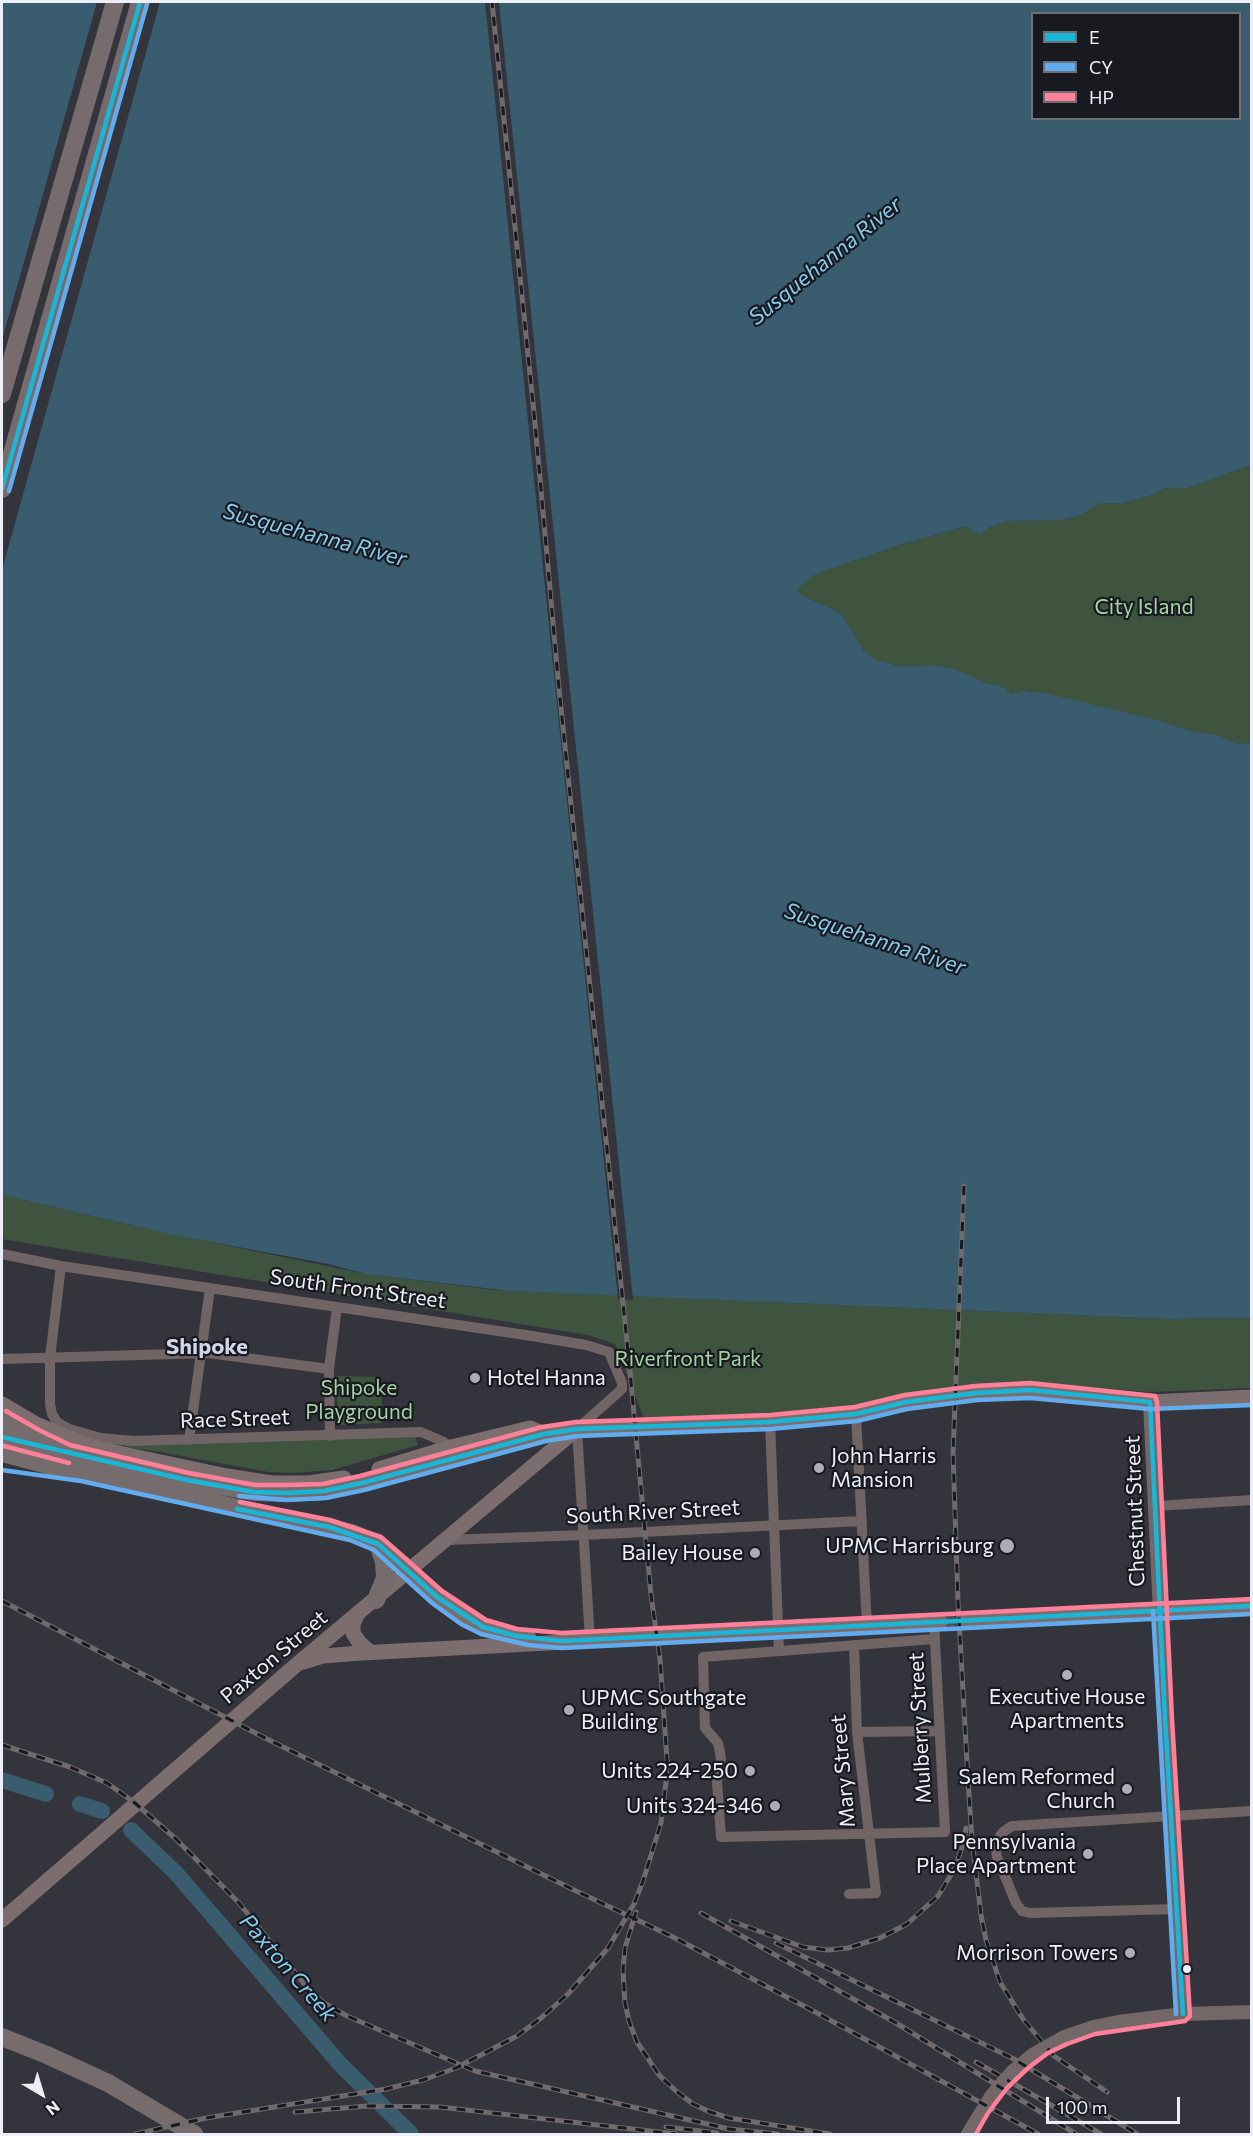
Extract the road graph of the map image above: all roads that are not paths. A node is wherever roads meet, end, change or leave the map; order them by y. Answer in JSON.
{"nodes":[{"id":1,"x":115,"y":2,"type":"edge"},
{"id":2,"x":140,"y":2,"type":"edge"},
{"id":3,"x":2,"y":394,"type":"edge"},
{"id":4,"x":2,"y":489,"type":"edge"},
{"id":5,"x":2,"y":1254,"type":"edge"},
{"id":6,"x":61,"y":1266,"type":"junction"},
{"id":7,"x":210,"y":1288,"type":"junction"},
{"id":8,"x":337,"y":1307,"type":"junction"},
{"id":9,"x":200,"y":1354,"type":"junction"},
{"id":10,"x":50,"y":1358,"type":"junction"},
{"id":11,"x":2,"y":1359,"type":"edge"},
{"id":12,"x":328,"y":1369,"type":"junction"},
{"id":13,"x":1251,"y":1397,"type":"edge"},
{"id":14,"x":1150,"y":1402,"type":"junction"},
{"id":15,"x":2,"y":1404,"type":"edge"},
{"id":16,"x":856,"y":1414,"type":"junction"},
{"id":17,"x":2,"y":1417,"type":"edge"},
{"id":18,"x":770,"y":1422,"type":"junction"},
{"id":19,"x":577,"y":1429,"type":"junction"},
{"id":20,"x":544,"y":1434,"type":"junction"},
{"id":21,"x":330,"y":1436,"type":"junction"},
{"id":22,"x":2,"y":1437,"type":"edge"},
{"id":23,"x":189,"y":1440,"type":"junction"},
{"id":24,"x":451,"y":1447,"type":"junction"},
{"id":25,"x":68,"y":1452,"type":"junction"},
{"id":26,"x":2,"y":1453,"type":"edge"},
{"id":27,"x":2,"y":1462,"type":"edge"},
{"id":28,"x":82,"y":1474,"type":"junction"},
{"id":29,"x":1251,"y":1500,"type":"edge"},
{"id":30,"x":1156,"y":1506,"type":"junction"},
{"id":31,"x":862,"y":1521,"type":"junction"},
{"id":32,"x":774,"y":1526,"type":"junction"},
{"id":33,"x":584,"y":1535,"type":"junction"},
{"id":34,"x":446,"y":1540,"type":"junction"},
{"id":35,"x":378,"y":1544,"type":"junction"},
{"id":36,"x":410,"y":1571,"type":"junction"},
{"id":37,"x":376,"y":1600,"type":"junction"},
{"id":38,"x":1251,"y":1606,"type":"edge"},
{"id":39,"x":1160,"y":1611,"type":"junction"},
{"id":40,"x":357,"y":1615,"type":"junction"},
{"id":41,"x":963,"y":1621,"type":"tunnel mouth"},
{"id":42,"x":937,"y":1622,"type":"joint"},
{"id":43,"x":867,"y":1626,"type":"junction"},
{"id":44,"x":778,"y":1630,"type":"junction"},
{"id":45,"x":934,"y":1639,"type":"junction"},
{"id":46,"x":590,"y":1640,"type":"junction"},
{"id":47,"x":562,"y":1641,"type":"junction"},
{"id":48,"x":854,"y":1646,"type":"junction"},
{"id":49,"x":779,"y":1651,"type":"junction"},
{"id":50,"x":370,"y":1652,"type":"junction"},
{"id":51,"x":295,"y":1666,"type":"junction"},
{"id":52,"x":939,"y":1731,"type":"junction"},
{"id":53,"x":857,"y":1732,"type":"junction"},
{"id":54,"x":1251,"y":1812,"type":"edge"},
{"id":55,"x":1171,"y":1817,"type":"junction"},
{"id":56,"x":868,"y":1833,"type":"junction"},
{"id":57,"x":849,"y":1894,"type":"dead end"},
{"id":58,"x":1176,"y":1909,"type":"junction"},
{"id":59,"x":2,"y":1920,"type":"edge"},
{"id":60,"x":1251,"y":2012,"type":"edge"},
{"id":61,"x":1183,"y":2014,"type":"junction"},
{"id":62,"x":2,"y":2037,"type":"edge"},
{"id":63,"x":195,"y":2134,"type":"edge"},
{"id":64,"x":968,"y":2134,"type":"edge"}],
"edges":[{"from":1,"to":3,"type":"highway"},
{"from":2,"to":4,"type":"highway"},
{"from":5,"to":6,"type":"street","name":"South Front Street"},
{"from":6,"to":7,"type":"street","name":"South Front Street"},
{"from":6,"to":10,"type":"street"},
{"from":7,"to":8,"type":"street","name":"South Front Street"},
{"from":7,"to":9,"type":"street"},
{"from":8,"to":12,"type":"street"},
{"from":8,"to":19,"type":"street","name":"South Front Street"},
{"from":9,"to":10,"type":"street"},
{"from":9,"to":12,"type":"street"},
{"from":9,"to":23,"type":"street"},
{"from":10,"to":11,"type":"street"},
{"from":10,"to":23,"type":"street","name":"Race Street"},
{"from":12,"to":21,"type":"street"},
{"from":13,"to":14,"type":"main road"},
{"from":14,"to":16,"type":"main road"},
{"from":14,"to":30,"type":"main road","name":"Chestnut Street"},
{"from":15,"to":24,"type":"main road"},
{"from":16,"to":18,"type":"main road"},
{"from":16,"to":31,"type":"street"},
{"from":17,"to":25,"type":"highway"},
{"from":18,"to":19,"type":"main road"},
{"from":18,"to":32,"type":"street"},
{"from":19,"to":20,"type":"main road"},
{"from":19,"to":33,"type":"street"},
{"from":19,"to":34,"type":"main road","name":"Paxton Street"},
{"from":20,"to":24,"type":"main road"},
{"from":20,"to":25,"type":"highway"},
{"from":21,"to":23,"type":"street","name":"Race Street"},
{"from":21,"to":24,"type":"street","name":"Race Street"},
{"from":22,"to":25,"type":"highway"},
{"from":26,"to":28,"type":"highway"},
{"from":27,"to":28,"type":"highway"},
{"from":28,"to":35,"type":"highway"},
{"from":29,"to":30,"type":"street"},
{"from":30,"to":39,"type":"main road","name":"Chestnut Street"},
{"from":31,"to":32,"type":"street","name":"South River Street"},
{"from":31,"to":43,"type":"street"},
{"from":32,"to":33,"type":"street","name":"South River Street"},
{"from":32,"to":44,"type":"street"},
{"from":33,"to":34,"type":"street","name":"South River Street"},
{"from":33,"to":46,"type":"street"},
{"from":34,"to":36,"type":"main road","name":"Paxton Street"},
{"from":35,"to":36,"type":"highway"},
{"from":35,"to":37,"type":"highway"},
{"from":36,"to":37,"type":"main road","name":"Paxton Street"},
{"from":36,"to":47,"type":"main road"},
{"from":37,"to":40,"type":"main road","name":"Paxton Street"},
{"from":38,"to":39,"type":"main road"},
{"from":39,"to":41,"type":"main road"},
{"from":39,"to":55,"type":"main road","name":"Chestnut Street"},
{"from":40,"to":50,"type":"main road"},
{"from":40,"to":51,"type":"main road","name":"Paxton Street"},
{"from":42,"to":43,"type":"main road"},
{"from":42,"to":45,"type":"street","name":"Mulberry Street"},
{"from":43,"to":44,"type":"main road"},
{"from":44,"to":46,"type":"main road"},
{"from":44,"to":49,"type":"street"},
{"from":45,"to":48,"type":"street"},
{"from":45,"to":52,"type":"street","name":"Mulberry Street"},
{"from":46,"to":47,"type":"main road"},
{"from":47,"to":50,"type":"main road"},
{"from":48,"to":49,"type":"street"},
{"from":48,"to":53,"type":"street","name":"Mary Street"},
{"from":49,"to":56,"type":"street"},
{"from":50,"to":51,"type":"main road"},
{"from":51,"to":59,"type":"main road","name":"Paxton Street"},
{"from":52,"to":53,"type":"street"},
{"from":52,"to":56,"type":"street","name":"Mulberry Street"},
{"from":53,"to":56,"type":"street","name":"Mary Street"},
{"from":54,"to":55,"type":"street"},
{"from":55,"to":58,"type":"main road","name":"Chestnut Street"},
{"from":55,"to":58,"type":"street"},
{"from":56,"to":57,"type":"street","name":"Mary Street"},
{"from":58,"to":61,"type":"main road","name":"Chestnut Street"},
{"from":60,"to":61,"type":"main road"},
{"from":61,"to":64,"type":"main road"},
{"from":62,"to":63,"type":"highway"}]}
